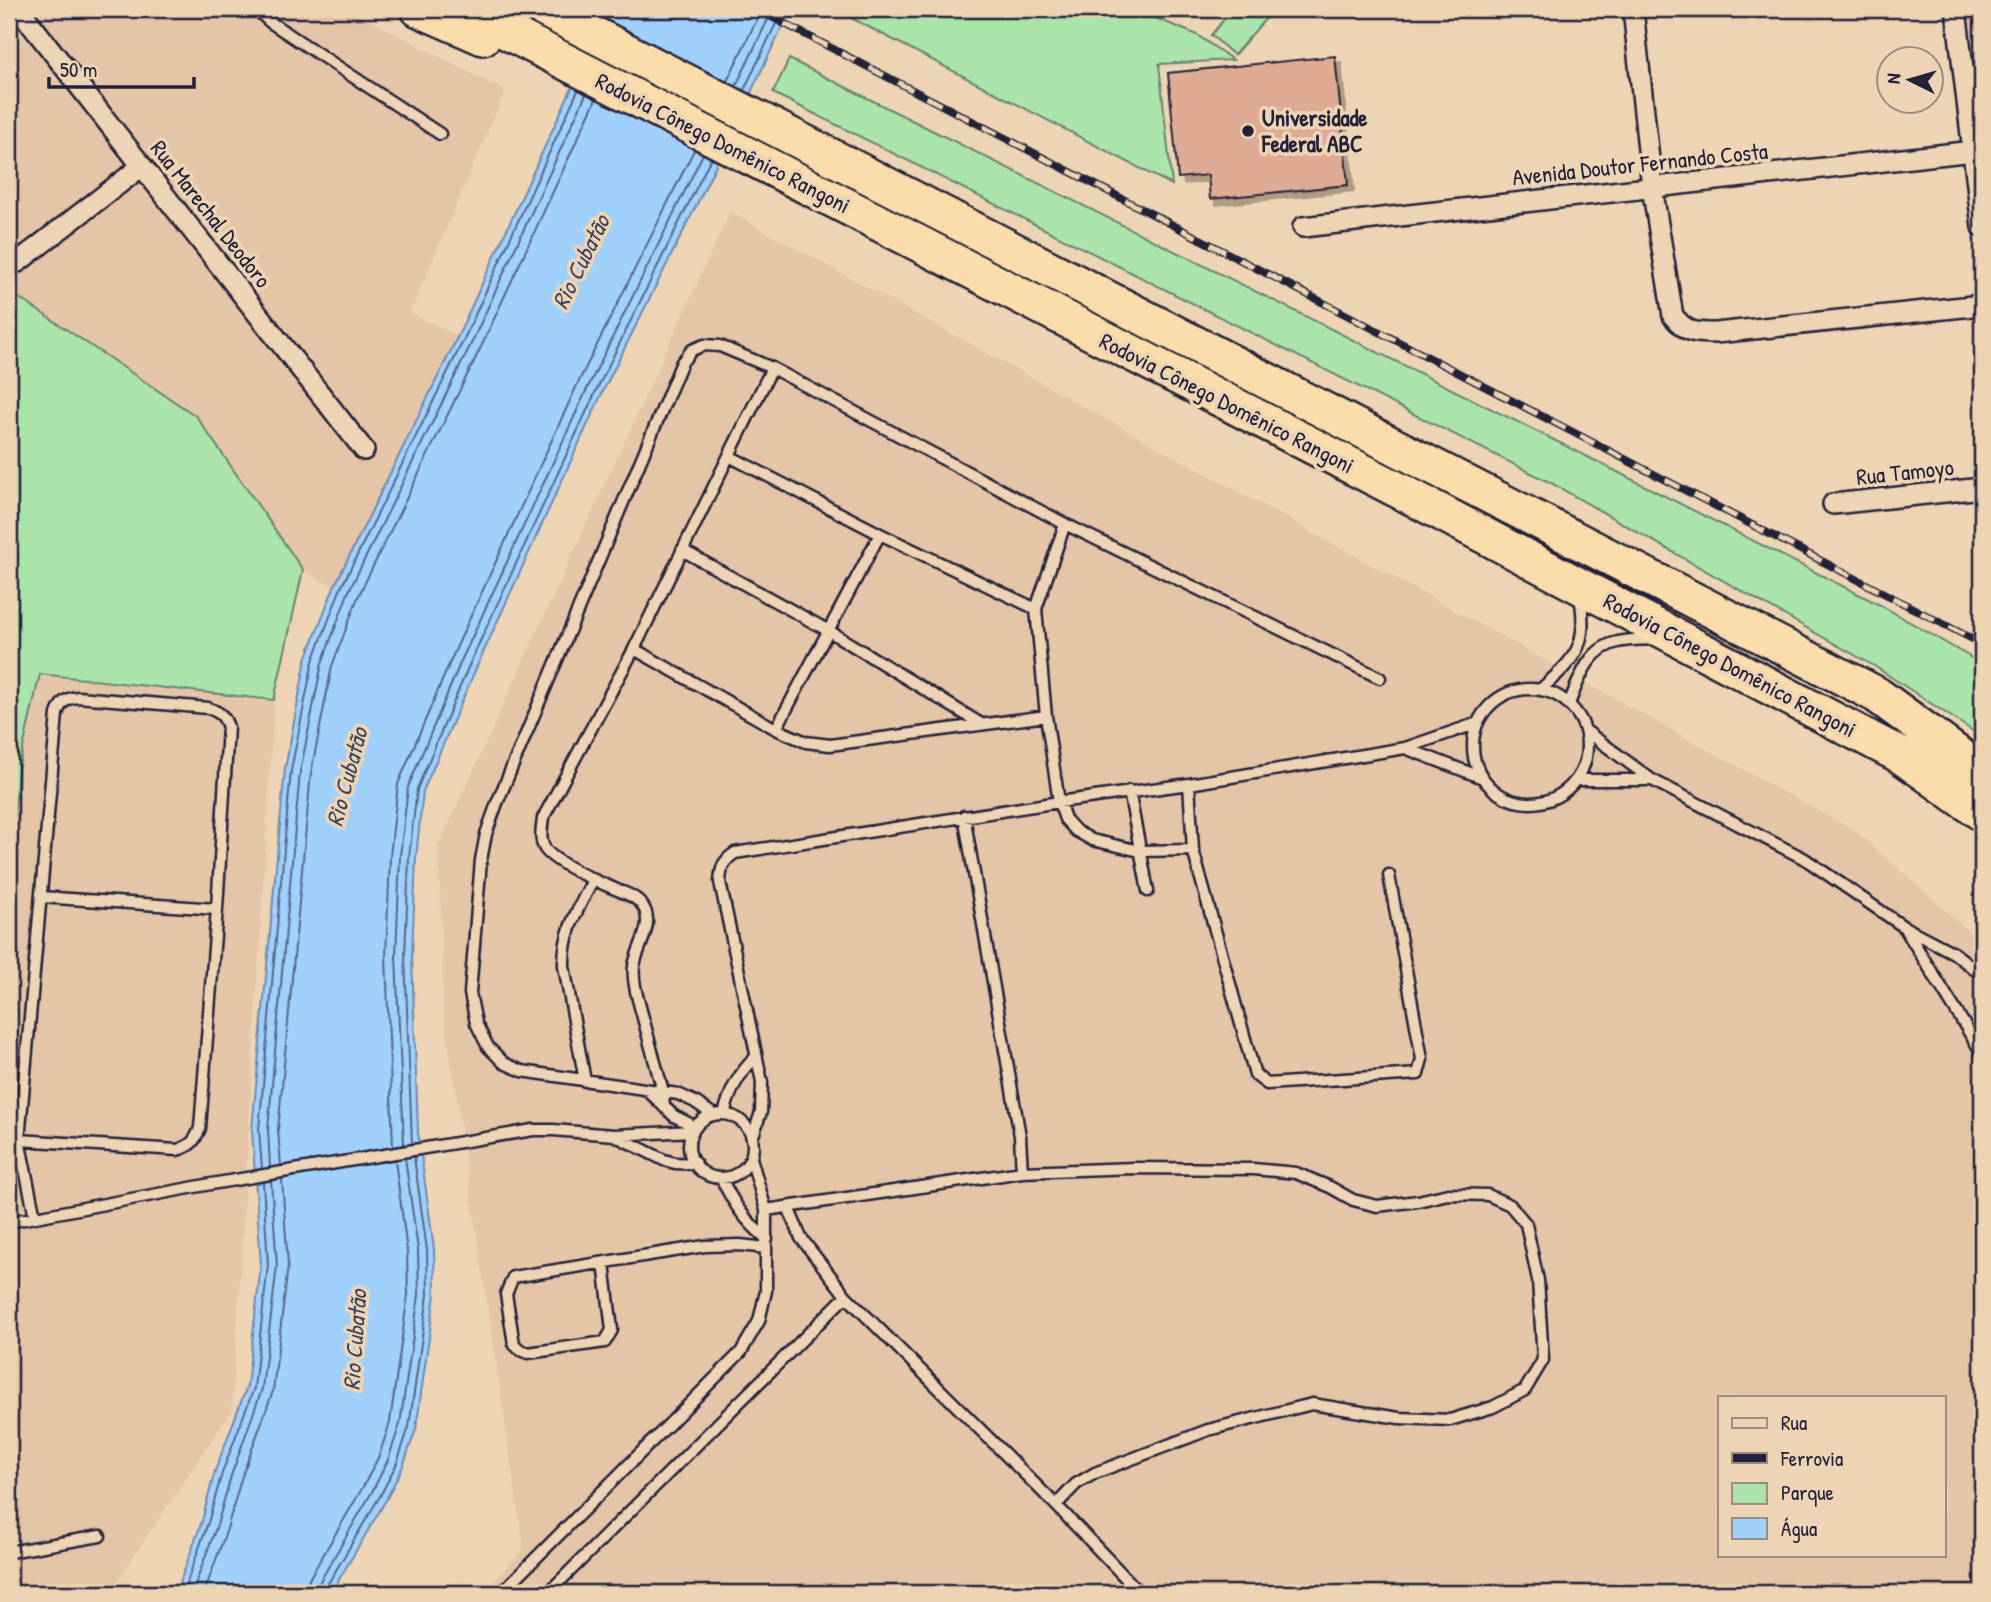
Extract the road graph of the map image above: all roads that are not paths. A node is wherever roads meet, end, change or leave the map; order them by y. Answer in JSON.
{"nodes":[{"id":1,"x":19,"y":9,"type":"edge"},
{"id":2,"x":256,"y":9,"type":"edge"},
{"id":3,"x":419,"y":9,"type":"edge"},
{"id":4,"x":463,"y":9,"type":"edge"},
{"id":5,"x":544,"y":9,"type":"edge"},
{"id":6,"x":588,"y":9,"type":"edge"},
{"id":7,"x":1633,"y":9,"type":"edge"},
{"id":8,"x":1956,"y":9,"type":"edge"},
{"id":9,"x":769,"y":123,"type":"junction"},
{"id":10,"x":440,"y":134,"type":"dead end"},
{"id":11,"x":1978,"y":150,"type":"edge"},
{"id":12,"x":764,"y":163,"type":"junction"},
{"id":13,"x":142,"y":166,"type":"junction"},
{"id":14,"x":1652,"y":187,"type":"junction"},
{"id":15,"x":1303,"y":227,"type":"dead end"},
{"id":16,"x":1982,"y":227,"type":"edge"},
{"id":17,"x":18,"y":262,"type":"dead end"},
{"id":18,"x":1982,"y":305,"type":"edge"},
{"id":19,"x":772,"y":368,"type":"junction"},
{"id":20,"x":364,"y":450,"type":"dead end"},
{"id":21,"x":729,"y":456,"type":"junction"},
{"id":22,"x":1982,"y":488,"type":"edge"},
{"id":23,"x":1833,"y":504,"type":"dead end"},
{"id":24,"x":1065,"y":524,"type":"junction"},
{"id":25,"x":880,"y":534,"type":"junction"},
{"id":26,"x":682,"y":550,"type":"junction"},
{"id":27,"x":1578,"y":585,"type":"junction"},
{"id":28,"x":1036,"y":609,"type":"junction"},
{"id":29,"x":828,"y":631,"type":"junction"},
{"id":30,"x":1676,"y":637,"type":"junction"},
{"id":31,"x":634,"y":649,"type":"junction"},
{"id":32,"x":1380,"y":678,"type":"dead end"},
{"id":33,"x":1541,"y":689,"type":"junction"},
{"id":34,"x":1569,"y":704,"type":"junction"},
{"id":35,"x":1046,"y":716,"type":"junction"},
{"id":36,"x":1478,"y":723,"type":"junction"},
{"id":37,"x":981,"y":725,"type":"junction"},
{"id":38,"x":776,"y":729,"type":"junction"},
{"id":39,"x":1586,"y":731,"type":"junction"},
{"id":40,"x":1405,"y":748,"type":"junction"},
{"id":41,"x":1982,"y":772,"type":"edge"},
{"id":42,"x":1483,"y":779,"type":"junction"},
{"id":43,"x":1576,"y":780,"type":"junction"},
{"id":44,"x":1652,"y":780,"type":"junction"},
{"id":45,"x":1189,"y":784,"type":"junction"},
{"id":46,"x":1129,"y":791,"type":"junction"},
{"id":47,"x":1059,"y":802,"type":"junction"},
{"id":48,"x":1982,"y":813,"type":"edge"},
{"id":49,"x":964,"y":816,"type":"junction"},
{"id":50,"x":1193,"y":850,"type":"junction"},
{"id":51,"x":1140,"y":851,"type":"junction"},
{"id":52,"x":1389,"y":875,"type":"dead end"},
{"id":53,"x":593,"y":880,"type":"junction"},
{"id":54,"x":1149,"y":891,"type":"dead end"},
{"id":55,"x":41,"y":897,"type":"junction"},
{"id":56,"x":217,"y":909,"type":"junction"},
{"id":57,"x":1904,"y":927,"type":"junction"},
{"id":58,"x":1982,"y":975,"type":"edge"},
{"id":59,"x":1982,"y":1053,"type":"edge"},
{"id":60,"x":755,"y":1057,"type":"junction"},
{"id":61,"x":585,"y":1081,"type":"junction"},
{"id":62,"x":648,"y":1090,"type":"junction"},
{"id":63,"x":663,"y":1091,"type":"junction"},
{"id":64,"x":664,"y":1107,"type":"junction"},
{"id":65,"x":719,"y":1114,"type":"junction"},
{"id":66,"x":695,"y":1129,"type":"junction"},
{"id":67,"x":614,"y":1135,"type":"junction"},
{"id":68,"x":752,"y":1139,"type":"junction"},
{"id":69,"x":19,"y":1140,"type":"junction"},
{"id":70,"x":751,"y":1158,"type":"junction"},
{"id":71,"x":696,"y":1164,"type":"junction"},
{"id":72,"x":1022,"y":1172,"type":"junction"},
{"id":73,"x":721,"y":1178,"type":"junction"},
{"id":74,"x":788,"y":1207,"type":"junction"},
{"id":75,"x":766,"y":1210,"type":"junction"},
{"id":76,"x":35,"y":1217,"type":"junction"},
{"id":77,"x":9,"y":1222,"type":"edge"},
{"id":78,"x":766,"y":1244,"type":"junction"},
{"id":79,"x":604,"y":1263,"type":"junction"},
{"id":80,"x":846,"y":1296,"type":"junction"},
{"id":81,"x":1056,"y":1505,"type":"junction"},
{"id":82,"x":100,"y":1536,"type":"dead end"},
{"id":83,"x":9,"y":1552,"type":"edge"},
{"id":84,"x":501,"y":1593,"type":"edge"},
{"id":85,"x":548,"y":1593,"type":"edge"},
{"id":86,"x":1140,"y":1593,"type":"edge"}],
"edges":[{"from":1,"to":13,"type":"street","name":"Rua Marechal Deodoro"},
{"from":2,"to":10,"type":"lane"},
{"from":3,"to":12,"type":"highway"},
{"from":4,"to":12,"type":"highway","name":"Rodovia Cônego Domênico Rangoni"},
{"from":5,"to":9,"type":"highway","name":"Rodovia Cônego Domênico Rangoni"},
{"from":6,"to":9,"type":"highway"},
{"from":7,"to":14,"type":"street"},
{"from":8,"to":11,"type":"street"},
{"from":9,"to":41,"type":"highway","name":"Rodovia Cônego Domênico Rangoni"},
{"from":11,"to":14,"type":"street","name":"Avenida Doutor Fernando Costa"},
{"from":11,"to":16,"type":"street"},
{"from":12,"to":27,"type":"highway","name":"Rodovia Cônego Domênico Rangoni"},
{"from":13,"to":17,"type":"street"},
{"from":13,"to":20,"type":"street","name":"Rua Marechal Deodoro"},
{"from":14,"to":15,"type":"street","name":"Avenida Doutor Fernando Costa"},
{"from":14,"to":18,"type":"street"},
{"from":19,"to":21,"type":"lane"},
{"from":19,"to":24,"type":"lane"},
{"from":19,"to":61,"type":"lane"},
{"from":21,"to":25,"type":"lane"},
{"from":21,"to":26,"type":"lane"},
{"from":22,"to":23,"type":"street","name":"Rua Tamoyo"},
{"from":24,"to":28,"type":"lane"},
{"from":24,"to":32,"type":"lane"},
{"from":25,"to":28,"type":"lane"},
{"from":25,"to":29,"type":"lane"},
{"from":26,"to":29,"type":"lane"},
{"from":26,"to":31,"type":"lane"},
{"from":27,"to":30,"type":"highway","name":"Rodovia Cônego Domênico Rangoni"},
{"from":27,"to":33,"type":"lane"},
{"from":28,"to":35,"type":"lane"},
{"from":29,"to":37,"type":"lane"},
{"from":29,"to":38,"type":"lane"},
{"from":30,"to":34,"type":"lane"},
{"from":30,"to":48,"type":"highway","name":"Rodovia Cônego Domênico Rangoni"},
{"from":31,"to":38,"type":"lane"},
{"from":31,"to":53,"type":"lane"},
{"from":33,"to":34,"type":"lane"},
{"from":33,"to":36,"type":"lane"},
{"from":34,"to":39,"type":"lane"},
{"from":35,"to":37,"type":"lane"},
{"from":35,"to":47,"type":"lane"},
{"from":36,"to":40,"type":"lane"},
{"from":36,"to":42,"type":"lane"},
{"from":37,"to":38,"type":"lane"},
{"from":39,"to":43,"type":"lane"},
{"from":39,"to":44,"type":"lane"},
{"from":40,"to":42,"type":"lane"},
{"from":40,"to":45,"type":"lane"},
{"from":42,"to":43,"type":"lane"},
{"from":43,"to":44,"type":"lane"},
{"from":44,"to":57,"type":"lane"},
{"from":45,"to":46,"type":"lane"},
{"from":45,"to":50,"type":"lane"},
{"from":46,"to":47,"type":"lane"},
{"from":46,"to":51,"type":"lane"},
{"from":47,"to":49,"type":"lane"},
{"from":47,"to":51,"type":"lane"},
{"from":49,"to":60,"type":"lane"},
{"from":49,"to":72,"type":"lane"},
{"from":50,"to":51,"type":"lane"},
{"from":50,"to":52,"type":"lane"},
{"from":51,"to":54,"type":"lane"},
{"from":53,"to":61,"type":"lane"},
{"from":53,"to":63,"type":"lane"},
{"from":55,"to":56,"type":"lane"},
{"from":55,"to":56,"type":"lane"},
{"from":55,"to":69,"type":"lane"},
{"from":56,"to":69,"type":"lane"},
{"from":57,"to":58,"type":"lane"},
{"from":57,"to":59,"type":"lane"},
{"from":60,"to":65,"type":"lane"},
{"from":60,"to":68,"type":"lane"},
{"from":61,"to":62,"type":"lane"},
{"from":62,"to":63,"type":"lane"},
{"from":62,"to":64,"type":"lane"},
{"from":63,"to":64,"type":"lane"},
{"from":63,"to":65,"type":"lane"},
{"from":64,"to":66,"type":"lane"},
{"from":65,"to":66,"type":"lane"},
{"from":65,"to":68,"type":"lane"},
{"from":66,"to":67,"type":"lane"},
{"from":66,"to":71,"type":"lane"},
{"from":67,"to":71,"type":"lane"},
{"from":67,"to":76,"type":"lane"},
{"from":68,"to":70,"type":"lane"},
{"from":69,"to":76,"type":"lane"},
{"from":70,"to":73,"type":"lane"},
{"from":70,"to":75,"type":"lane"},
{"from":71,"to":73,"type":"lane"},
{"from":72,"to":74,"type":"lane"},
{"from":72,"to":81,"type":"lane"},
{"from":73,"to":78,"type":"lane"},
{"from":74,"to":75,"type":"lane"},
{"from":74,"to":80,"type":"lane"},
{"from":75,"to":78,"type":"lane"},
{"from":76,"to":77,"type":"lane"},
{"from":78,"to":79,"type":"lane"},
{"from":78,"to":84,"type":"lane"},
{"from":79,"to":79,"type":"lane"},
{"from":80,"to":81,"type":"lane"},
{"from":80,"to":85,"type":"lane"},
{"from":81,"to":86,"type":"lane"},
{"from":82,"to":83,"type":"lane"}]}
